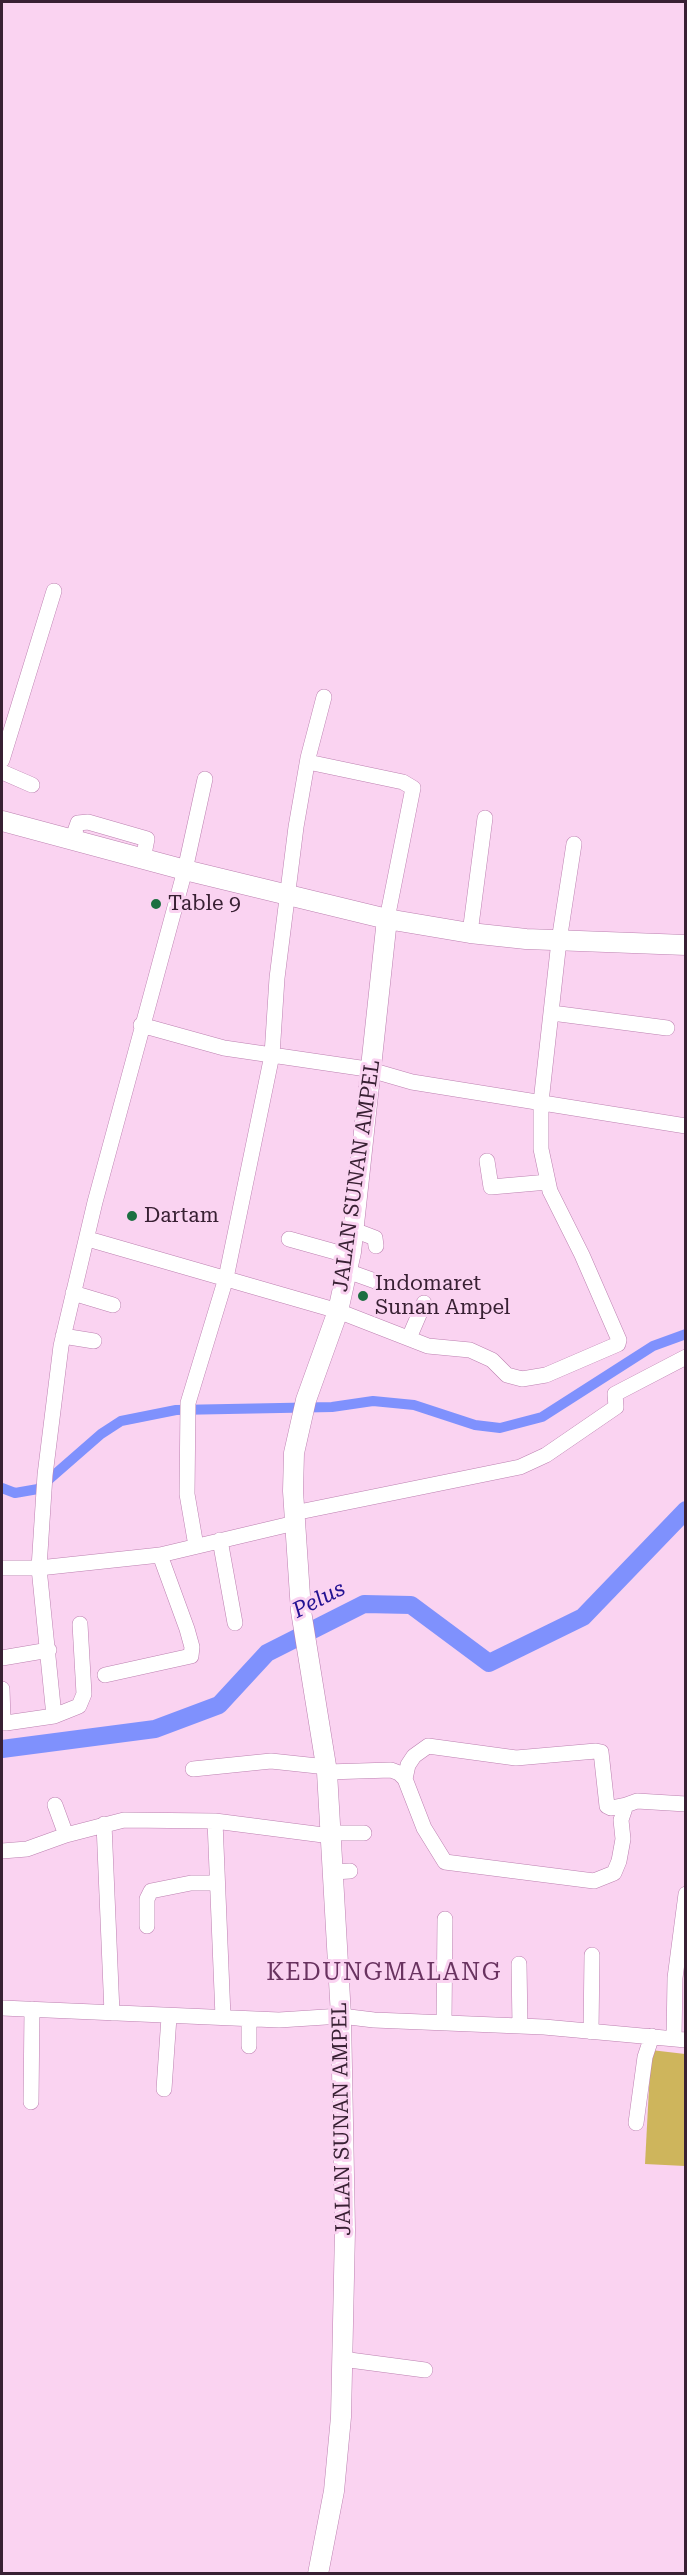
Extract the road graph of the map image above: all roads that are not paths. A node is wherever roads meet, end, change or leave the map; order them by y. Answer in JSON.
{"nodes":[{"id":1,"x":54,"y":591,"type":"dead end"},
{"id":2,"x":324,"y":697,"type":"dead end"},
{"id":3,"x":2,"y":760,"type":"edge"},
{"id":4,"x":308,"y":762,"type":"junction"},
{"id":5,"x":2,"y":772,"type":"edge"},
{"id":6,"x":205,"y":779,"type":"dead end"},
{"id":7,"x":32,"y":785,"type":"dead end"},
{"id":8,"x":485,"y":818,"type":"dead end"},
{"id":9,"x":2,"y":821,"type":"edge"},
{"id":10,"x":573,"y":844,"type":"dead end"},
{"id":11,"x":185,"y":870,"type":"junction"},
{"id":12,"x":287,"y":894,"type":"junction"},
{"id":13,"x":387,"y":919,"type":"junction"},
{"id":14,"x":470,"y":933,"type":"junction"},
{"id":15,"x":559,"y":940,"type":"junction"},
{"id":16,"x":686,"y":945,"type":"edge"},
{"id":17,"x":552,"y":1013,"type":"junction"},
{"id":18,"x":141,"y":1025,"type":"junction"},
{"id":19,"x":667,"y":1028,"type":"dead end"},
{"id":20,"x":272,"y":1054,"type":"junction"},
{"id":21,"x":371,"y":1070,"type":"junction"},
{"id":22,"x":541,"y":1102,"type":"junction"},
{"id":23,"x":686,"y":1126,"type":"edge"},
{"id":24,"x":488,"y":1161,"type":"dead end"},
{"id":25,"x":548,"y":1182,"type":"junction"},
{"id":26,"x":354,"y":1230,"type":"junction"},
{"id":27,"x":88,"y":1239,"type":"junction"},
{"id":28,"x":289,"y":1239,"type":"dead end"},
{"id":29,"x":376,"y":1246,"type":"dead end"},
{"id":30,"x":348,"y":1264,"type":"junction"},
{"id":31,"x":226,"y":1278,"type":"junction"},
{"id":32,"x":375,"y":1281,"type":"dead end"},
{"id":33,"x":73,"y":1293,"type":"junction"},
{"id":34,"x":424,"y":1303,"type":"dead end"},
{"id":35,"x":113,"y":1305,"type":"dead end"},
{"id":36,"x":338,"y":1311,"type":"junction"},
{"id":37,"x":63,"y":1336,"type":"junction"},
{"id":38,"x":409,"y":1338,"type":"junction"},
{"id":39,"x":94,"y":1341,"type":"dead end"},
{"id":40,"x":686,"y":1357,"type":"edge"},
{"id":41,"x":294,"y":1518,"type":"junction"},
{"id":42,"x":220,"y":1540,"type":"junction"},
{"id":43,"x":196,"y":1546,"type":"junction"},
{"id":44,"x":160,"y":1555,"type":"junction"},
{"id":45,"x":2,"y":1568,"type":"edge"},
{"id":46,"x":39,"y":1568,"type":"junction"},
{"id":47,"x":235,"y":1623,"type":"dead end"},
{"id":48,"x":80,"y":1624,"type":"dead end"},
{"id":49,"x":49,"y":1650,"type":"junction"},
{"id":50,"x":2,"y":1658,"type":"edge"},
{"id":51,"x":105,"y":1675,"type":"dead end"},
{"id":52,"x":2,"y":1689,"type":"edge"},
{"id":53,"x":54,"y":1716,"type":"junction"},
{"id":54,"x":193,"y":1769,"type":"dead end"},
{"id":55,"x":327,"y":1770,"type":"junction"},
{"id":56,"x":405,"y":1779,"type":"junction"},
{"id":57,"x":686,"y":1804,"type":"edge"},
{"id":58,"x":55,"y":1805,"type":"dead end"},
{"id":59,"x":626,"y":1805,"type":"junction"},
{"id":60,"x":215,"y":1821,"type":"junction"},
{"id":61,"x":104,"y":1824,"type":"junction"},
{"id":62,"x":364,"y":1833,"type":"dead end"},
{"id":63,"x":331,"y":1834,"type":"junction"},
{"id":64,"x":66,"y":1835,"type":"junction"},
{"id":65,"x":2,"y":1851,"type":"edge"},
{"id":66,"x":217,"y":1883,"type":"junction"},
{"id":67,"x":686,"y":1894,"type":"edge"},
{"id":68,"x":445,"y":1919,"type":"dead end"},
{"id":69,"x":147,"y":1926,"type":"dead end"},
{"id":70,"x":592,"y":1955,"type":"dead end"},
{"id":71,"x":519,"y":1964,"type":"dead end"},
{"id":72,"x":2,"y":2008,"type":"edge"},
{"id":73,"x":32,"y":2009,"type":"junction"},
{"id":74,"x":112,"y":2013,"type":"junction"},
{"id":75,"x":341,"y":2016,"type":"junction"},
{"id":76,"x":169,"y":2017,"type":"junction"},
{"id":77,"x":223,"y":2017,"type":"junction"},
{"id":78,"x":249,"y":2019,"type":"junction"},
{"id":79,"x":444,"y":2022,"type":"junction"},
{"id":80,"x":520,"y":2026,"type":"junction"},
{"id":81,"x":591,"y":2032,"type":"junction"},
{"id":82,"x":652,"y":2036,"type":"junction"},
{"id":83,"x":680,"y":2040,"type":"edge"},
{"id":84,"x":249,"y":2046,"type":"dead end"},
{"id":85,"x":164,"y":2089,"type":"dead end"},
{"id":86,"x":31,"y":2102,"type":"dead end"},
{"id":87,"x":636,"y":2123,"type":"dead end"},
{"id":88,"x":342,"y":2359,"type":"junction"},
{"id":89,"x":424,"y":2370,"type":"dead end"},
{"id":90,"x":318,"y":2574,"type":"edge"}],
"edges":[{"from":1,"to":3,"type":"street"},
{"from":2,"to":4,"type":"street"},
{"from":4,"to":12,"type":"street"},
{"from":4,"to":13,"type":"street"},
{"from":5,"to":7,"type":"street"},
{"from":6,"to":11,"type":"street"},
{"from":8,"to":14,"type":"street"},
{"from":9,"to":11,"type":"main road"},
{"from":10,"to":15,"type":"street"},
{"from":11,"to":12,"type":"main road"},
{"from":11,"to":18,"type":"street"},
{"from":12,"to":13,"type":"main road"},
{"from":12,"to":20,"type":"street"},
{"from":13,"to":14,"type":"main road"},
{"from":13,"to":21,"type":"main road","name":"JALAN SUNAN AMPEL"},
{"from":14,"to":15,"type":"main road"},
{"from":15,"to":16,"type":"main road"},
{"from":15,"to":17,"type":"street"},
{"from":17,"to":19,"type":"street"},
{"from":17,"to":22,"type":"street"},
{"from":18,"to":20,"type":"street"},
{"from":18,"to":27,"type":"street"},
{"from":20,"to":21,"type":"street"},
{"from":20,"to":31,"type":"street"},
{"from":21,"to":22,"type":"street"},
{"from":21,"to":26,"type":"main road","name":"JALAN SUNAN AMPEL"},
{"from":22,"to":23,"type":"street"},
{"from":22,"to":25,"type":"street"},
{"from":24,"to":25,"type":"street"},
{"from":25,"to":38,"type":"street"},
{"from":26,"to":29,"type":"street"},
{"from":26,"to":30,"type":"main road","name":"JALAN SUNAN AMPEL"},
{"from":27,"to":31,"type":"street"},
{"from":27,"to":33,"type":"street"},
{"from":28,"to":30,"type":"street"},
{"from":30,"to":32,"type":"street"},
{"from":30,"to":36,"type":"main road","name":"JALAN SUNAN AMPEL"},
{"from":31,"to":36,"type":"street"},
{"from":31,"to":43,"type":"street"},
{"from":33,"to":35,"type":"street"},
{"from":33,"to":37,"type":"street"},
{"from":34,"to":38,"type":"street"},
{"from":36,"to":38,"type":"street"},
{"from":36,"to":41,"type":"main road","name":"JALAN SUNAN AMPEL"},
{"from":37,"to":39,"type":"street"},
{"from":37,"to":46,"type":"street"},
{"from":40,"to":41,"type":"street"},
{"from":41,"to":42,"type":"street"},
{"from":41,"to":55,"type":"main road","name":"JALAN SUNAN AMPEL"},
{"from":42,"to":43,"type":"street"},
{"from":42,"to":47,"type":"street"},
{"from":43,"to":44,"type":"street"},
{"from":44,"to":46,"type":"street"},
{"from":44,"to":51,"type":"street"},
{"from":45,"to":46,"type":"street"},
{"from":46,"to":49,"type":"street"},
{"from":48,"to":53,"type":"street"},
{"from":49,"to":50,"type":"street"},
{"from":49,"to":53,"type":"street"},
{"from":52,"to":53,"type":"street"},
{"from":54,"to":55,"type":"street"},
{"from":55,"to":56,"type":"street"},
{"from":55,"to":63,"type":"main road","name":"JALAN SUNAN AMPEL"},
{"from":56,"to":59,"type":"street"},
{"from":56,"to":59,"type":"street"},
{"from":57,"to":59,"type":"street"},
{"from":58,"to":64,"type":"street"},
{"from":60,"to":61,"type":"street"},
{"from":60,"to":63,"type":"street"},
{"from":60,"to":66,"type":"street"},
{"from":61,"to":64,"type":"street"},
{"from":61,"to":74,"type":"street"},
{"from":62,"to":63,"type":"street"},
{"from":63,"to":75,"type":"main road","name":"JALAN SUNAN AMPEL"},
{"from":64,"to":65,"type":"street"},
{"from":66,"to":69,"type":"street"},
{"from":66,"to":77,"type":"street"},
{"from":67,"to":83,"type":"street"},
{"from":68,"to":79,"type":"street"},
{"from":70,"to":81,"type":"street"},
{"from":71,"to":80,"type":"street"},
{"from":72,"to":73,"type":"street"},
{"from":73,"to":74,"type":"street"},
{"from":73,"to":86,"type":"street"},
{"from":74,"to":76,"type":"street"},
{"from":75,"to":78,"type":"street"},
{"from":75,"to":79,"type":"street"},
{"from":75,"to":88,"type":"main road","name":"JALAN SUNAN AMPEL"},
{"from":76,"to":77,"type":"street"},
{"from":76,"to":85,"type":"street"},
{"from":77,"to":78,"type":"street"},
{"from":78,"to":84,"type":"street"},
{"from":79,"to":80,"type":"street"},
{"from":80,"to":81,"type":"street"},
{"from":81,"to":82,"type":"street"},
{"from":82,"to":83,"type":"street"},
{"from":82,"to":87,"type":"street"},
{"from":88,"to":89,"type":"street"},
{"from":88,"to":90,"type":"main road","name":"JALAN SUNAN AMPEL"}]}
